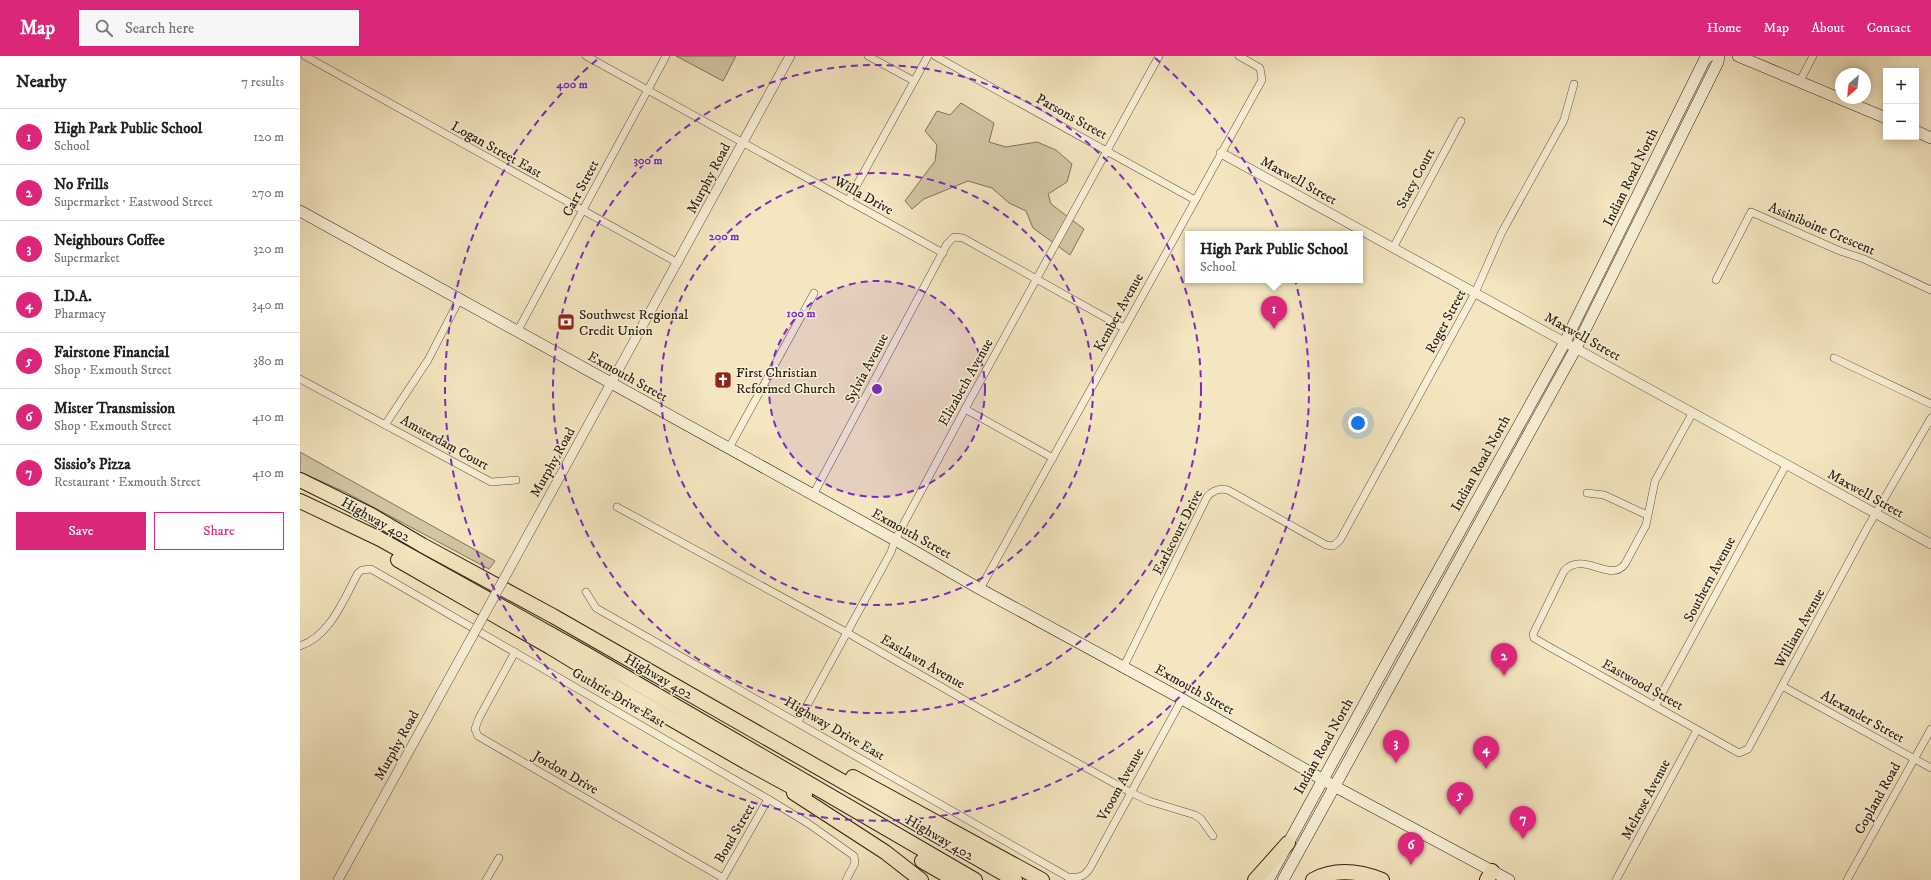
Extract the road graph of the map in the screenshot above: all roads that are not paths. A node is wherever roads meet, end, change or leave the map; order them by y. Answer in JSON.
{"nodes":[{"id":1,"x":304,"y":56,"type":"edge"},
{"id":2,"x":586,"y":56,"type":"edge"},
{"id":3,"x":666,"y":56,"type":"edge"},
{"id":4,"x":790,"y":56,"type":"edge"},
{"id":5,"x":868,"y":56,"type":"edge"},
{"id":6,"x":928,"y":56,"type":"edge"},
{"id":7,"x":936,"y":56,"type":"edge"},
{"id":8,"x":1159,"y":56,"type":"edge"},
{"id":9,"x":1239,"y":56,"type":"edge"},
{"id":10,"x":1709,"y":56,"type":"edge"},
{"id":11,"x":1719,"y":56,"type":"edge"},
{"id":12,"x":1738,"y":56,"type":"edge"},
{"id":13,"x":1813,"y":56,"type":"edge"},
{"id":14,"x":300,"y":61,"type":"edge"},
{"id":15,"x":914,"y":81,"type":"junction"},
{"id":16,"x":1800,"y":81,"type":"junction"},
{"id":17,"x":1574,"y":84,"type":"dead end"},
{"id":18,"x":647,"y":90,"type":"junction"},
{"id":19,"x":1883,"y":117,"type":"edge"},
{"id":20,"x":1461,"y":121,"type":"dead end"},
{"id":21,"x":1919,"y":132,"type":"edge"},
{"id":22,"x":1931,"y":138,"type":"edge"},
{"id":23,"x":742,"y":144,"type":"junction"},
{"id":24,"x":1107,"y":150,"type":"junction"},
{"id":25,"x":1221,"y":153,"type":"junction"},
{"id":26,"x":1195,"y":200,"type":"junction"},
{"id":27,"x":848,"y":201,"type":"junction"},
{"id":28,"x":300,"y":211,"type":"edge"},
{"id":29,"x":582,"y":211,"type":"junction"},
{"id":30,"x":1362,"y":231,"type":"edge"},
{"id":31,"x":1363,"y":231,"type":"edge"},
{"id":32,"x":1393,"y":248,"type":"junction"},
{"id":33,"x":943,"y":253,"type":"junction"},
{"id":34,"x":678,"y":263,"type":"junction"},
{"id":35,"x":1036,"y":279,"type":"junction"},
{"id":36,"x":1716,"y":280,"type":"dead end"},
{"id":37,"x":1931,"y":290,"type":"edge"},
{"id":38,"x":814,"y":293,"type":"dead end"},
{"id":39,"x":1475,"y":293,"type":"junction"},
{"id":40,"x":459,"y":300,"type":"junction"},
{"id":41,"x":1124,"y":328,"type":"junction"},
{"id":42,"x":517,"y":332,"type":"junction"},
{"id":43,"x":1565,"y":342,"type":"junction"},
{"id":44,"x":1576,"y":348,"type":"junction"},
{"id":45,"x":1834,"y":358,"type":"dead end"},
{"id":46,"x":300,"y":379,"type":"edge"},
{"id":47,"x":611,"y":384,"type":"junction"},
{"id":48,"x":1931,"y":404,"type":"edge"},
{"id":49,"x":965,"y":409,"type":"junction"},
{"id":50,"x":1693,"y":412,"type":"junction"},
{"id":51,"x":1931,"y":418,"type":"edge"},
{"id":52,"x":385,"y":425,"type":"junction"},
{"id":53,"x":729,"y":448,"type":"junction"},
{"id":54,"x":1053,"y":458,"type":"junction"},
{"id":55,"x":1786,"y":464,"type":"junction"},
{"id":56,"x":300,"y":480,"type":"edge"},
{"id":57,"x":516,"y":480,"type":"dead end"},
{"id":58,"x":1587,"y":493,"type":"dead end"},
{"id":59,"x":813,"y":495,"type":"junction"},
{"id":60,"x":300,"y":501,"type":"edge"},
{"id":61,"x":617,"y":507,"type":"dead end"},
{"id":62,"x":300,"y":509,"type":"edge"},
{"id":63,"x":1647,"y":515,"type":"junction"},
{"id":64,"x":1876,"y":515,"type":"junction"},
{"id":65,"x":1315,"y":538,"type":"joint"},
{"id":66,"x":895,"y":540,"type":"junction"},
{"id":67,"x":1931,"y":544,"type":"edge"},
{"id":68,"x":980,"y":588,"type":"junction"},
{"id":69,"x":586,"y":592,"type":"dead end"},
{"id":70,"x":846,"y":632,"type":"junction"},
{"id":71,"x":300,"y":646,"type":"edge"},
{"id":72,"x":515,"y":652,"type":"junction"},
{"id":73,"x":1124,"y":666,"type":"junction"},
{"id":74,"x":1782,"y":686,"type":"junction"},
{"id":75,"x":1182,"y":699,"type":"junction"},
{"id":76,"x":1655,"y":706,"type":"junction"},
{"id":77,"x":798,"y":722,"type":"junction"},
{"id":78,"x":1931,"y":729,"type":"edge"},
{"id":79,"x":1697,"y":730,"type":"junction"},
{"id":80,"x":722,"y":732,"type":"junction"},
{"id":81,"x":1743,"y":752,"type":"joint"},
{"id":82,"x":1914,"y":759,"type":"junction"},
{"id":83,"x":746,"y":762,"type":"junction"},
{"id":84,"x":1931,"y":768,"type":"edge"},
{"id":85,"x":1322,"y":779,"type":"junction"},
{"id":86,"x":1334,"y":786,"type":"junction"},
{"id":87,"x":1130,"y":792,"type":"junction"},
{"id":88,"x":768,"y":799,"type":"junction"},
{"id":89,"x":1213,"y":836,"type":"dead end"},
{"id":90,"x":1288,"y":843,"type":"junction"},
{"id":91,"x":499,"y":858,"type":"dead end"},
{"id":92,"x":1017,"y":874,"type":"edge"},
{"id":93,"x":1490,"y":875,"type":"edge"},
{"id":94,"x":1078,"y":878,"type":"joint"},
{"id":95,"x":723,"y":879,"type":"edge"},
{"id":96,"x":338,"y":880,"type":"edge"},
{"id":97,"x":486,"y":880,"type":"edge"},
{"id":98,"x":846,"y":880,"type":"edge"},
{"id":99,"x":921,"y":880,"type":"edge"},
{"id":100,"x":955,"y":880,"type":"edge"},
{"id":101,"x":974,"y":880,"type":"edge"},
{"id":102,"x":985,"y":880,"type":"edge"},
{"id":103,"x":1041,"y":880,"type":"edge"},
{"id":104,"x":1256,"y":880,"type":"edge"},
{"id":105,"x":1268,"y":880,"type":"edge"},
{"id":106,"x":1283,"y":880,"type":"edge"},
{"id":107,"x":1312,"y":880,"type":"edge"},
{"id":108,"x":1382,"y":880,"type":"edge"},
{"id":109,"x":1509,"y":880,"type":"edge"},
{"id":110,"x":1616,"y":880,"type":"edge"},
{"id":111,"x":1847,"y":880,"type":"edge"}],
"edges":[{"from":1,"to":14,"type":"street"},
{"from":1,"to":29,"type":"street","name":"Logan Street East"},
{"from":2,"to":18,"type":"street","name":"Willa Drive"},
{"from":3,"to":18,"type":"street","name":"Carr Street"},
{"from":4,"to":23,"type":"street","name":"Murphy Road"},
{"from":5,"to":15,"type":"street"},
{"from":6,"to":15,"type":"street"},
{"from":7,"to":24,"type":"street","name":"Parsons Street"},
{"from":8,"to":24,"type":"street","name":"Elizabeth Avenue"},
{"from":9,"to":25,"type":"street","name":"Kember Avenue"},
{"from":10,"to":43,"type":"main road","name":"Indian Road North"},
{"from":11,"to":44,"type":"main road","name":"Indian Road North"},
{"from":12,"to":16,"type":"main road"},
{"from":13,"to":16,"type":"street"},
{"from":15,"to":27,"type":"street"},
{"from":16,"to":19,"type":"main road"},
{"from":17,"to":39,"type":"street","name":"Roger Street"},
{"from":18,"to":23,"type":"street","name":"Willa Drive"},
{"from":18,"to":29,"type":"street","name":"Carr Street"},
{"from":20,"to":32,"type":"street","name":"Stacy Court"},
{"from":21,"to":22,"type":"main road"},
{"from":23,"to":27,"type":"street","name":"Willa Drive"},
{"from":23,"to":34,"type":"street","name":"Murphy Road"},
{"from":24,"to":26,"type":"street","name":"Parsons Street"},
{"from":24,"to":35,"type":"street","name":"Elizabeth Avenue"},
{"from":25,"to":26,"type":"street","name":"Kember Avenue"},
{"from":25,"to":30,"type":"street","name":"Maxwell Street"},
{"from":26,"to":41,"type":"street","name":"Kember Avenue"},
{"from":27,"to":33,"type":"street","name":"Willa Drive"},
{"from":28,"to":40,"type":"main road","name":"Exmouth Street"},
{"from":29,"to":34,"type":"street","name":"Logan Street East"},
{"from":29,"to":42,"type":"street","name":"Carr Street"},
{"from":31,"to":32,"type":"street","name":"Maxwell Street"},
{"from":32,"to":39,"type":"street","name":"Maxwell Street"},
{"from":33,"to":35,"type":"street"},
{"from":33,"to":59,"type":"street","name":"Sylvia Avenue"},
{"from":34,"to":47,"type":"street","name":"Murphy Road"},
{"from":35,"to":41,"type":"street"},
{"from":35,"to":49,"type":"street","name":"Elizabeth Avenue"},
{"from":36,"to":37,"type":"street","name":"Assiniboine Crescent"},
{"from":38,"to":53,"type":"street"},
{"from":39,"to":43,"type":"street","name":"Maxwell Street"},
{"from":39,"to":65,"type":"street","name":"Roger Street"},
{"from":40,"to":42,"type":"main road","name":"Exmouth Street"},
{"from":40,"to":52,"type":"street","name":"Amsterdam Court"},
{"from":41,"to":54,"type":"street","name":"Kember Avenue"},
{"from":42,"to":47,"type":"main road","name":"Exmouth Street"},
{"from":43,"to":44,"type":"street","name":"Maxwell Street"},
{"from":43,"to":85,"type":"main road","name":"Indian Road North"},
{"from":44,"to":50,"type":"street","name":"Maxwell Street"},
{"from":44,"to":86,"type":"main road","name":"Indian Road North"},
{"from":45,"to":48,"type":"street"},
{"from":46,"to":52,"type":"street","name":"Amsterdam Court"},
{"from":47,"to":53,"type":"main road","name":"Exmouth Street"},
{"from":47,"to":96,"type":"street","name":"Murphy Road","bridge":true},
{"from":49,"to":54,"type":"street"},
{"from":49,"to":66,"type":"street","name":"Elizabeth Avenue"},
{"from":50,"to":55,"type":"street","name":"Maxwell Street"},
{"from":50,"to":63,"type":"street"},
{"from":51,"to":64,"type":"street"},
{"from":52,"to":57,"type":"street","name":"Amsterdam Court"},
{"from":53,"to":59,"type":"main road","name":"Exmouth Street"},
{"from":54,"to":68,"type":"street","name":"Kember Avenue"},
{"from":55,"to":64,"type":"street","name":"Maxwell Street"},
{"from":55,"to":76,"type":"street","name":"Southern Avenue"},
{"from":56,"to":92,"type":"highway","name":"Highway 402"},
{"from":58,"to":63,"type":"street"},
{"from":59,"to":66,"type":"main road","name":"Exmouth Street"},
{"from":60,"to":80,"type":"highway","name":"Highway 402"},
{"from":61,"to":70,"type":"street","name":"Eastlawn Avenue"},
{"from":62,"to":83,"type":"highway"},
{"from":63,"to":76,"type":"street","name":"Eastwood Street"},
{"from":64,"to":67,"type":"street","name":"Maxwell Street"},
{"from":64,"to":74,"type":"street","name":"William Avenue"},
{"from":65,"to":73,"type":"street","name":"Earlscourt Drive"},
{"from":66,"to":68,"type":"main road","name":"Exmouth Street"},
{"from":66,"to":70,"type":"street","name":"Elizabeth Avenue"},
{"from":68,"to":73,"type":"main road","name":"Exmouth Street"},
{"from":69,"to":77,"type":"street","name":"Highway Drive East"},
{"from":70,"to":77,"type":"street","name":"Elizabeth Avenue"},
{"from":70,"to":87,"type":"street","name":"Eastlawn Avenue"},
{"from":71,"to":72,"type":"street","name":"Guthrie Drive East"},
{"from":72,"to":88,"type":"street","name":"Guthrie Drive East"},
{"from":72,"to":95,"type":"street","name":"Jordon Drive"},
{"from":73,"to":75,"type":"main road","name":"Exmouth Street"},
{"from":74,"to":81,"type":"street","name":"William Avenue"},
{"from":74,"to":82,"type":"street","name":"Alexander Street"},
{"from":75,"to":85,"type":"main road","name":"Exmouth Street"},
{"from":75,"to":87,"type":"street","name":"Vroom Avenue"},
{"from":76,"to":79,"type":"street","name":"Eastwood Street"},
{"from":77,"to":94,"type":"street","name":"Highway Drive East"},
{"from":78,"to":82,"type":"street","name":"Copland Road"},
{"from":79,"to":81,"type":"street","name":"Eastwood Street"},
{"from":79,"to":110,"type":"street","name":"Melrose Avenue"},
{"from":80,"to":101,"type":"highway","name":"Highway 402"},
{"from":80,"to":102,"type":"highway"},
{"from":82,"to":84,"type":"street","name":"Alexander Street"},
{"from":82,"to":111,"type":"street","name":"Copland Road"},
{"from":83,"to":99,"type":"highway"},
{"from":83,"to":100,"type":"highway"},
{"from":85,"to":86,"type":"main road","name":"Exmouth Street"},
{"from":85,"to":90,"type":"main road","name":"Indian Road North"},
{"from":86,"to":93,"type":"main road","name":"Exmouth Street"},
{"from":86,"to":106,"type":"main road","name":"Indian Road North"},
{"from":87,"to":89,"type":"street","name":"Eastlawn Avenue"},
{"from":87,"to":94,"type":"street","name":"Vroom Avenue"},
{"from":88,"to":95,"type":"street","name":"Bond Street"},
{"from":88,"to":98,"type":"street","name":"Guthrie Drive East"},
{"from":90,"to":104,"type":"highway"},
{"from":90,"to":105,"type":"main road","name":"Indian Road North"},
{"from":91,"to":97,"type":"street"},
{"from":92,"to":103,"type":"highway","name":"Highway 402"},
{"from":93,"to":109,"type":"main road","name":"Exmouth Street"},
{"from":107,"to":108,"type":"highway"}]}
